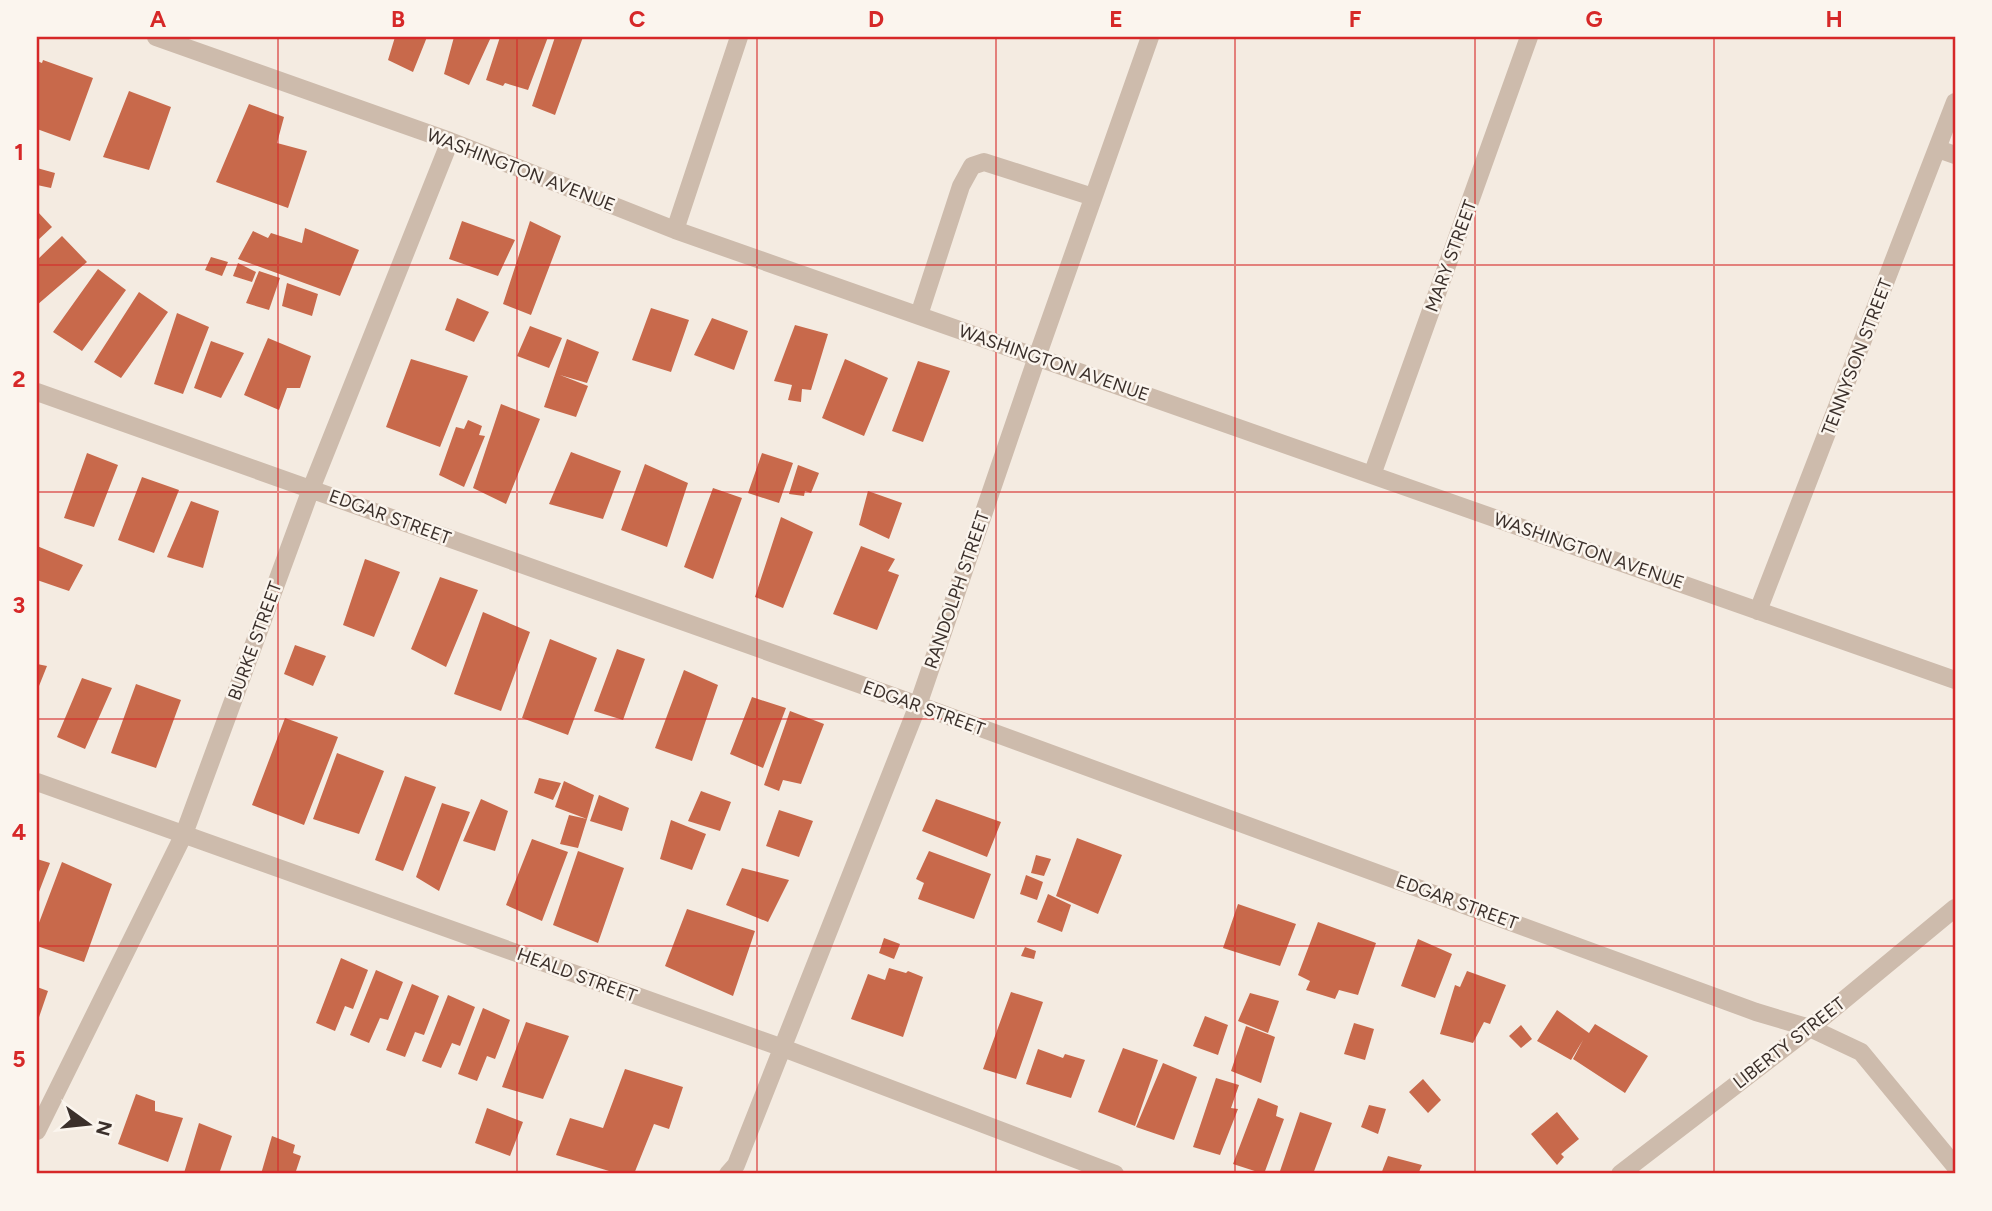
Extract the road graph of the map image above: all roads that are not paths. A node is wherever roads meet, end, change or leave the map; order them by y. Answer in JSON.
{"nodes":[{"id":1,"x":156,"y":37,"type":"edge"},
{"id":2,"x":739,"y":37,"type":"edge"},
{"id":3,"x":1150,"y":37,"type":"edge"},
{"id":4,"x":1529,"y":37,"type":"edge"},
{"id":5,"x":1955,"y":102,"type":"edge"},
{"id":6,"x":450,"y":141,"type":"junction"},
{"id":7,"x":1938,"y":149,"type":"junction"},
{"id":8,"x":1955,"y":155,"type":"edge"},
{"id":9,"x":1093,"y":197,"type":"junction"},
{"id":10,"x":675,"y":230,"type":"junction"},
{"id":11,"x":919,"y":315,"type":"junction"},
{"id":12,"x":1037,"y":357,"type":"junction"},
{"id":13,"x":37,"y":392,"type":"edge"},
{"id":14,"x":1372,"y":475,"type":"junction"},
{"id":15,"x":311,"y":489,"type":"junction"},
{"id":16,"x":1758,"y":611,"type":"junction"},
{"id":17,"x":1955,"y":680,"type":"edge"},
{"id":18,"x":918,"y":705,"type":"junction"},
{"id":19,"x":37,"y":782,"type":"edge"},
{"id":20,"x":184,"y":834,"type":"junction"},
{"id":21,"x":1955,"y":908,"type":"edge"},
{"id":22,"x":1810,"y":1028,"type":"junction"},
{"id":23,"x":783,"y":1048,"type":"junction"},
{"id":24,"x":37,"y":1131,"type":"edge"},
{"id":25,"x":1955,"y":1166,"type":"edge"},
{"id":26,"x":728,"y":1174,"type":"edge"},
{"id":27,"x":1115,"y":1174,"type":"edge"},
{"id":28,"x":1620,"y":1174,"type":"edge"}],
"edges":[{"from":1,"to":6,"type":"street","name":"WASHINGTON AVENUE"},
{"from":2,"to":10,"type":"street"},
{"from":3,"to":9,"type":"street","name":"RANDOLPH STREET"},
{"from":4,"to":14,"type":"street","name":"MARY STREET"},
{"from":5,"to":7,"type":"street","name":"TENNYSON STREET"},
{"from":6,"to":10,"type":"street","name":"WASHINGTON AVENUE"},
{"from":6,"to":15,"type":"street","name":"BURKE STREET"},
{"from":7,"to":8,"type":"street"},
{"from":7,"to":16,"type":"street","name":"TENNYSON STREET"},
{"from":9,"to":11,"type":"street"},
{"from":9,"to":12,"type":"street","name":"RANDOLPH STREET"},
{"from":10,"to":11,"type":"street","name":"WASHINGTON AVENUE"},
{"from":11,"to":12,"type":"street","name":"WASHINGTON AVENUE"},
{"from":12,"to":14,"type":"street","name":"WASHINGTON AVENUE"},
{"from":12,"to":18,"type":"street","name":"RANDOLPH STREET"},
{"from":13,"to":15,"type":"street","name":"EDGAR STREET"},
{"from":14,"to":16,"type":"street","name":"WASHINGTON AVENUE"},
{"from":15,"to":18,"type":"street","name":"EDGAR STREET"},
{"from":15,"to":20,"type":"street","name":"BURKE STREET"},
{"from":16,"to":17,"type":"street","name":"WASHINGTON AVENUE"},
{"from":18,"to":22,"type":"street","name":"EDGAR STREET"},
{"from":18,"to":23,"type":"street","name":"RANDOLPH STREET"},
{"from":19,"to":20,"type":"street","name":"HEALD STREET"},
{"from":20,"to":23,"type":"street","name":"HEALD STREET"},
{"from":20,"to":24,"type":"street","name":"BURKE STREET"},
{"from":21,"to":22,"type":"street","name":"LIBERTY STREET"},
{"from":22,"to":25,"type":"street","name":"EDGAR STREET"},
{"from":22,"to":28,"type":"street","name":"LIBERTY STREET"},
{"from":23,"to":26,"type":"street","name":"RANDOLPH STREET"},
{"from":23,"to":27,"type":"street","name":"HEALD STREET"}]}
